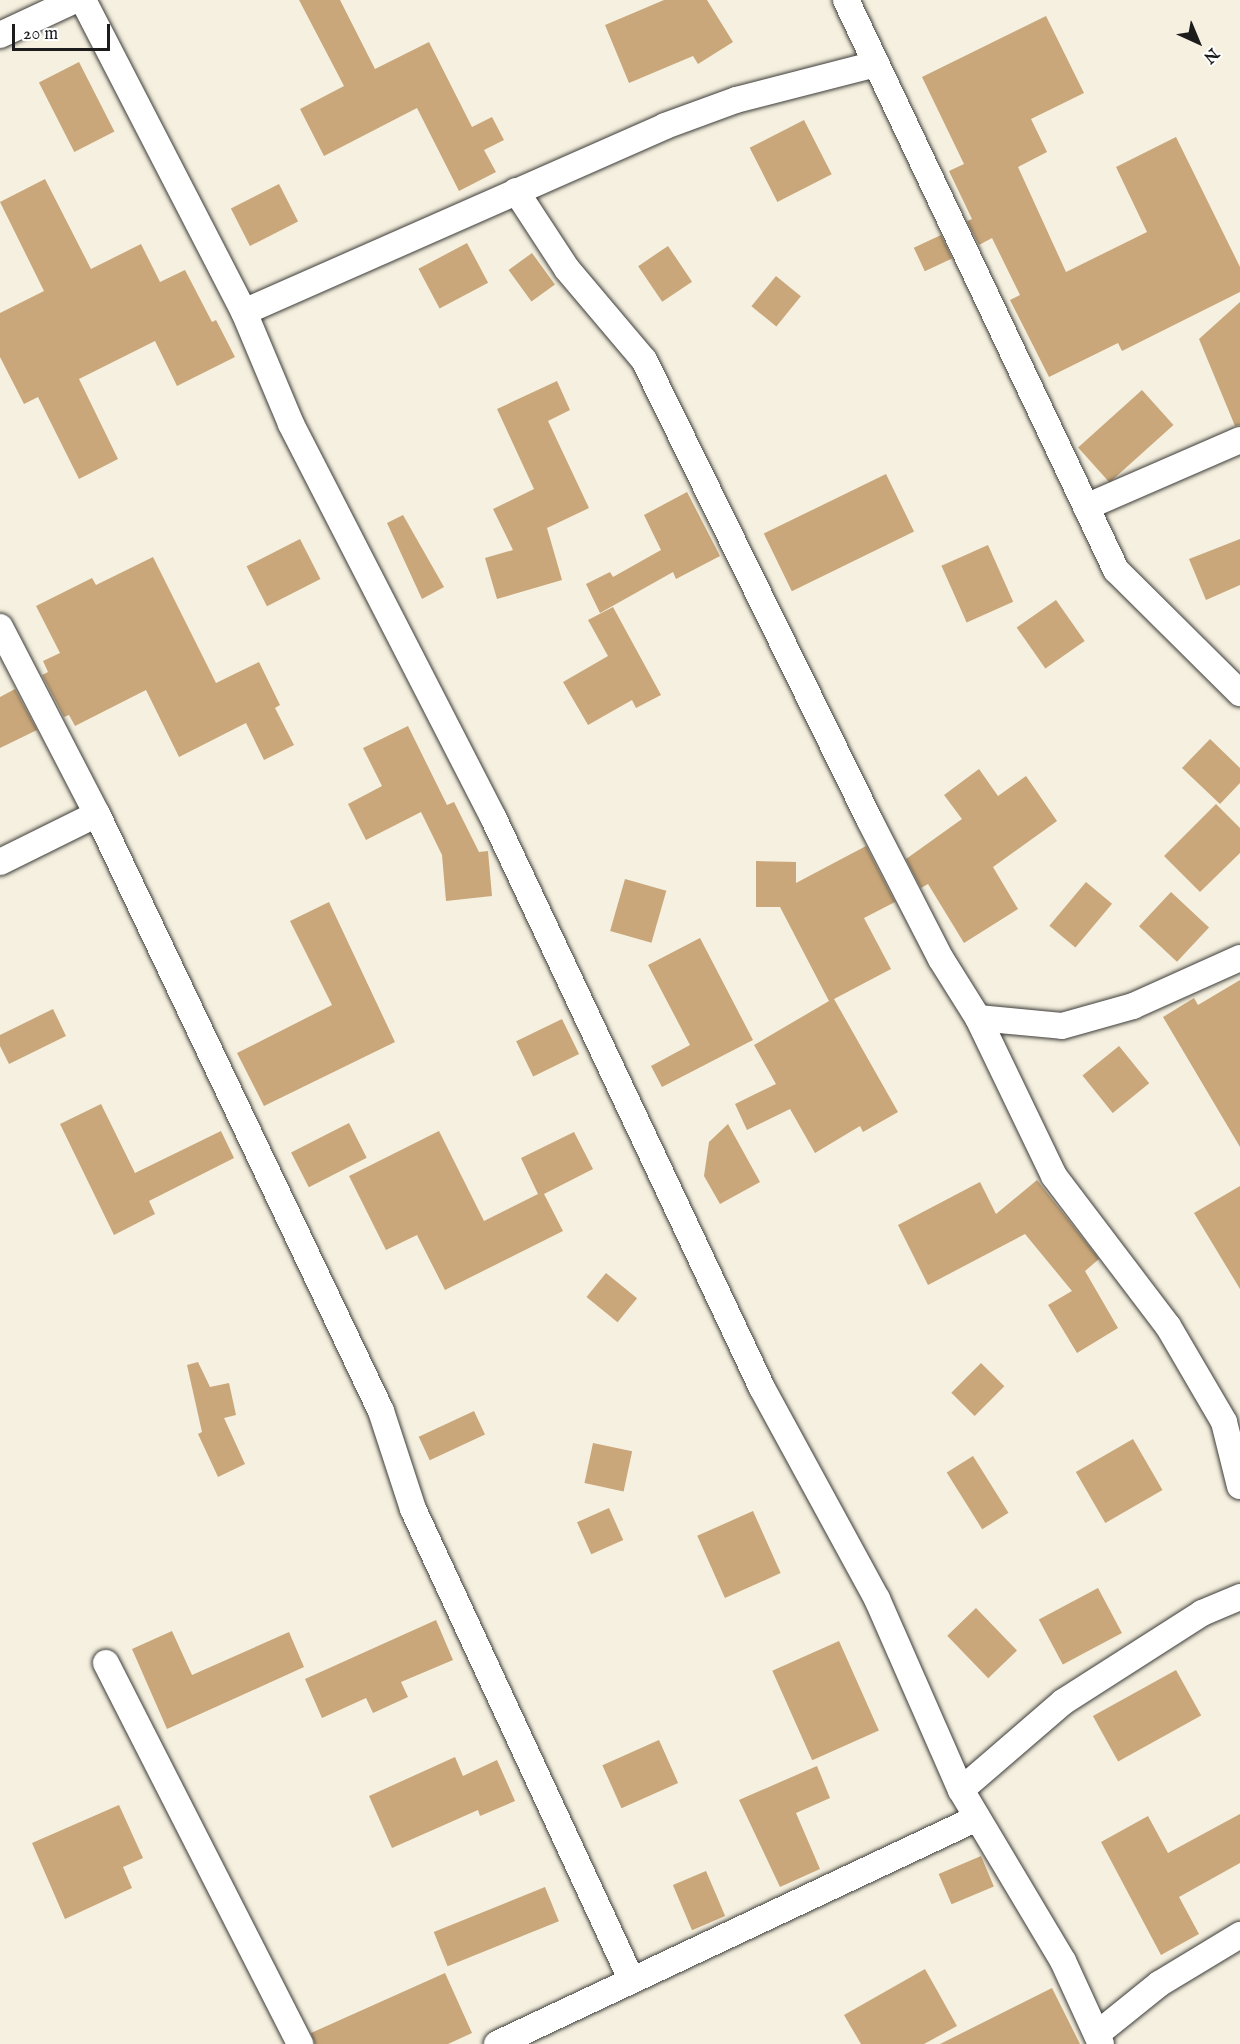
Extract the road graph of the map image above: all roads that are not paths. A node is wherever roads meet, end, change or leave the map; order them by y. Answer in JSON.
{"nodes":[{"id":1,"x":75,"y":0,"type":"edge"},
{"id":2,"x":83,"y":0,"type":"edge"},
{"id":3,"x":846,"y":0,"type":"edge"},
{"id":4,"x":0,"y":35,"type":"edge"},
{"id":5,"x":876,"y":64,"type":"junction"},
{"id":6,"x":516,"y":191,"type":"junction"},
{"id":7,"x":244,"y":312,"type":"junction"},
{"id":8,"x":1240,"y":440,"type":"edge"},
{"id":9,"x":1086,"y":507,"type":"junction"},
{"id":10,"x":0,"y":627,"type":"edge"},
{"id":11,"x":1240,"y":693,"type":"edge"},
{"id":12,"x":97,"y":814,"type":"junction"},
{"id":13,"x":0,"y":862,"type":"edge"},
{"id":14,"x":1240,"y":958,"type":"edge"},
{"id":15,"x":978,"y":1018,"type":"junction"},
{"id":16,"x":1240,"y":1486,"type":"edge"},
{"id":17,"x":1240,"y":1597,"type":"edge"},
{"id":18,"x":106,"y":1663,"type":"dead end"},
{"id":19,"x":961,"y":1790,"type":"junction"},
{"id":20,"x":978,"y":1818,"type":"junction"},
{"id":21,"x":1240,"y":1935,"type":"edge"},
{"id":22,"x":633,"y":1981,"type":"junction"},
{"id":23,"x":1099,"y":2039,"type":"edge"},
{"id":24,"x":300,"y":2044,"type":"edge"},
{"id":25,"x":497,"y":2044,"type":"edge"}],
"edges":[{"from":1,"to":4,"type":"street"},
{"from":2,"to":7,"type":"street"},
{"from":3,"to":5,"type":"street"},
{"from":5,"to":6,"type":"street"},
{"from":5,"to":9,"type":"street"},
{"from":6,"to":7,"type":"street"},
{"from":6,"to":15,"type":"street"},
{"from":7,"to":19,"type":"street"},
{"from":8,"to":9,"type":"street"},
{"from":9,"to":11,"type":"street"},
{"from":10,"to":12,"type":"street"},
{"from":12,"to":13,"type":"street"},
{"from":12,"to":22,"type":"street"},
{"from":14,"to":15,"type":"street"},
{"from":15,"to":16,"type":"street"},
{"from":17,"to":19,"type":"street"},
{"from":18,"to":24,"type":"street"},
{"from":19,"to":20,"type":"street"},
{"from":20,"to":22,"type":"street"},
{"from":20,"to":23,"type":"street"},
{"from":21,"to":23,"type":"street"},
{"from":22,"to":25,"type":"street"}]}
